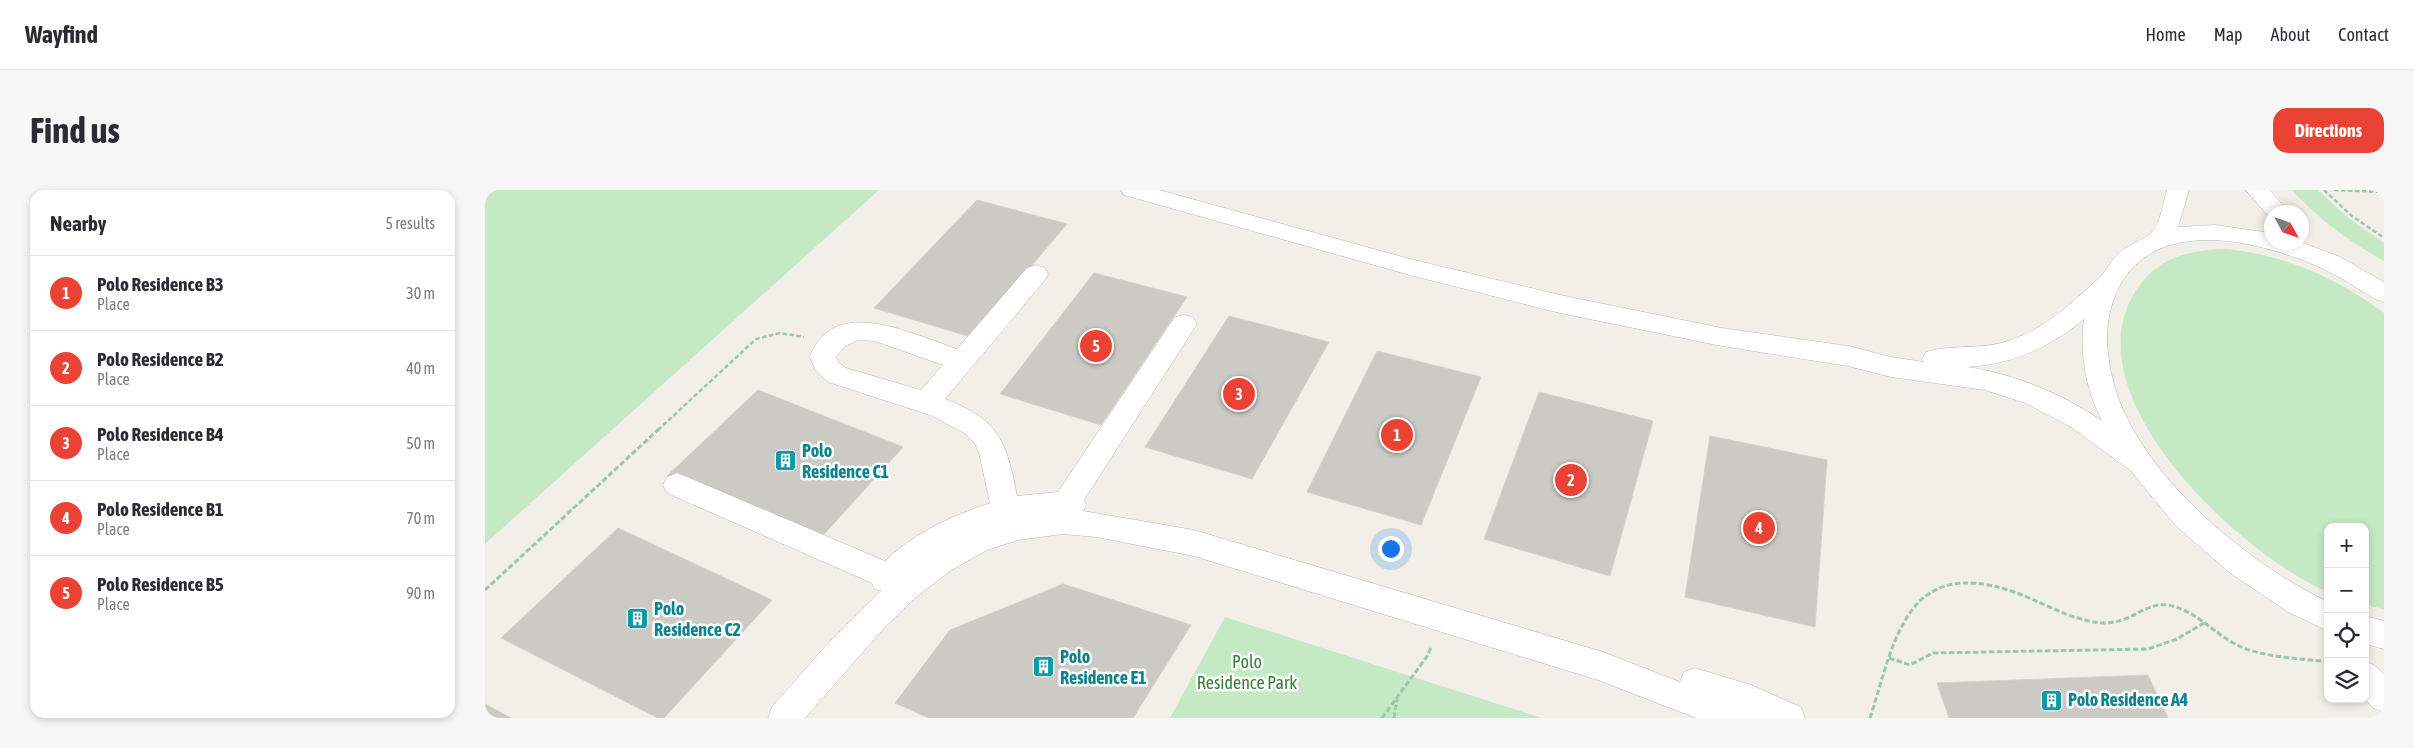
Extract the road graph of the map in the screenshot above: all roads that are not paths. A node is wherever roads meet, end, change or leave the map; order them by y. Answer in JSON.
{"nodes":[{"id":1,"x":1132,"y":190,"type":"edge"},
{"id":2,"x":2178,"y":190,"type":"edge"},
{"id":3,"x":2257,"y":190,"type":"edge"},
{"id":4,"x":2271,"y":205,"type":"edge"},
{"id":5,"x":2159,"y":240,"type":"junction"},
{"id":6,"x":2264,"y":240,"type":"edge"},
{"id":7,"x":2309,"y":243,"type":"edge"},
{"id":8,"x":2299,"y":250,"type":"edge"},
{"id":9,"x":2332,"y":262,"type":"junction"},
{"id":10,"x":1037,"y":274,"type":"dead end"},
{"id":11,"x":2107,"y":285,"type":"junction"},
{"id":12,"x":2384,"y":293,"type":"edge"},
{"id":13,"x":1185,"y":324,"type":"dead end"},
{"id":14,"x":1848,"y":356,"type":"junction"},
{"id":15,"x":962,"y":361,"type":"junction"},
{"id":16,"x":925,"y":404,"type":"junction"},
{"id":17,"x":2141,"y":463,"type":"junction"},
{"id":18,"x":677,"y":485,"type":"dead end"},
{"id":19,"x":1066,"y":504,"type":"junction"},
{"id":20,"x":1007,"y":510,"type":"junction"},
{"id":21,"x":1193,"y":543,"type":"junction"},
{"id":22,"x":889,"y":576,"type":"junction"},
{"id":23,"x":2280,"y":593,"type":"junction"},
{"id":24,"x":2324,"y":615,"type":"edge"},
{"id":25,"x":2369,"y":631,"type":"edge"},
{"id":26,"x":2324,"y":634,"type":"edge"},
{"id":27,"x":2384,"y":635,"type":"edge"},
{"id":28,"x":1603,"y":667,"type":"junction"},
{"id":29,"x":2369,"y":680,"type":"edge"},
{"id":30,"x":2384,"y":697,"type":"edge"},
{"id":31,"x":783,"y":718,"type":"edge"},
{"id":32,"x":1739,"y":718,"type":"edge"},
{"id":33,"x":1789,"y":718,"type":"edge"}],
"edges":[{"from":1,"to":14,"type":"street"},
{"from":2,"to":5,"type":"street"},
{"from":3,"to":4,"type":"street"},
{"from":5,"to":6,"type":"street"},
{"from":5,"to":11,"type":"street"},
{"from":7,"to":9,"type":"street"},
{"from":8,"to":9,"type":"street"},
{"from":9,"to":12,"type":"street"},
{"from":10,"to":15,"type":"street"},
{"from":11,"to":14,"type":"street"},
{"from":11,"to":17,"type":"street"},
{"from":13,"to":19,"type":"street"},
{"from":14,"to":17,"type":"street"},
{"from":15,"to":16,"type":"street"},
{"from":15,"to":16,"type":"street"},
{"from":16,"to":20,"type":"street"},
{"from":17,"to":23,"type":"street"},
{"from":18,"to":22,"type":"street"},
{"from":19,"to":20,"type":"street"},
{"from":19,"to":21,"type":"street"},
{"from":20,"to":22,"type":"street"},
{"from":21,"to":28,"type":"street"},
{"from":21,"to":31,"type":"street"},
{"from":22,"to":31,"type":"street"},
{"from":23,"to":24,"type":"street"},
{"from":23,"to":26,"type":"street"},
{"from":25,"to":27,"type":"street"},
{"from":28,"to":32,"type":"street"},
{"from":28,"to":33,"type":"street"},
{"from":29,"to":30,"type":"street"}]}
